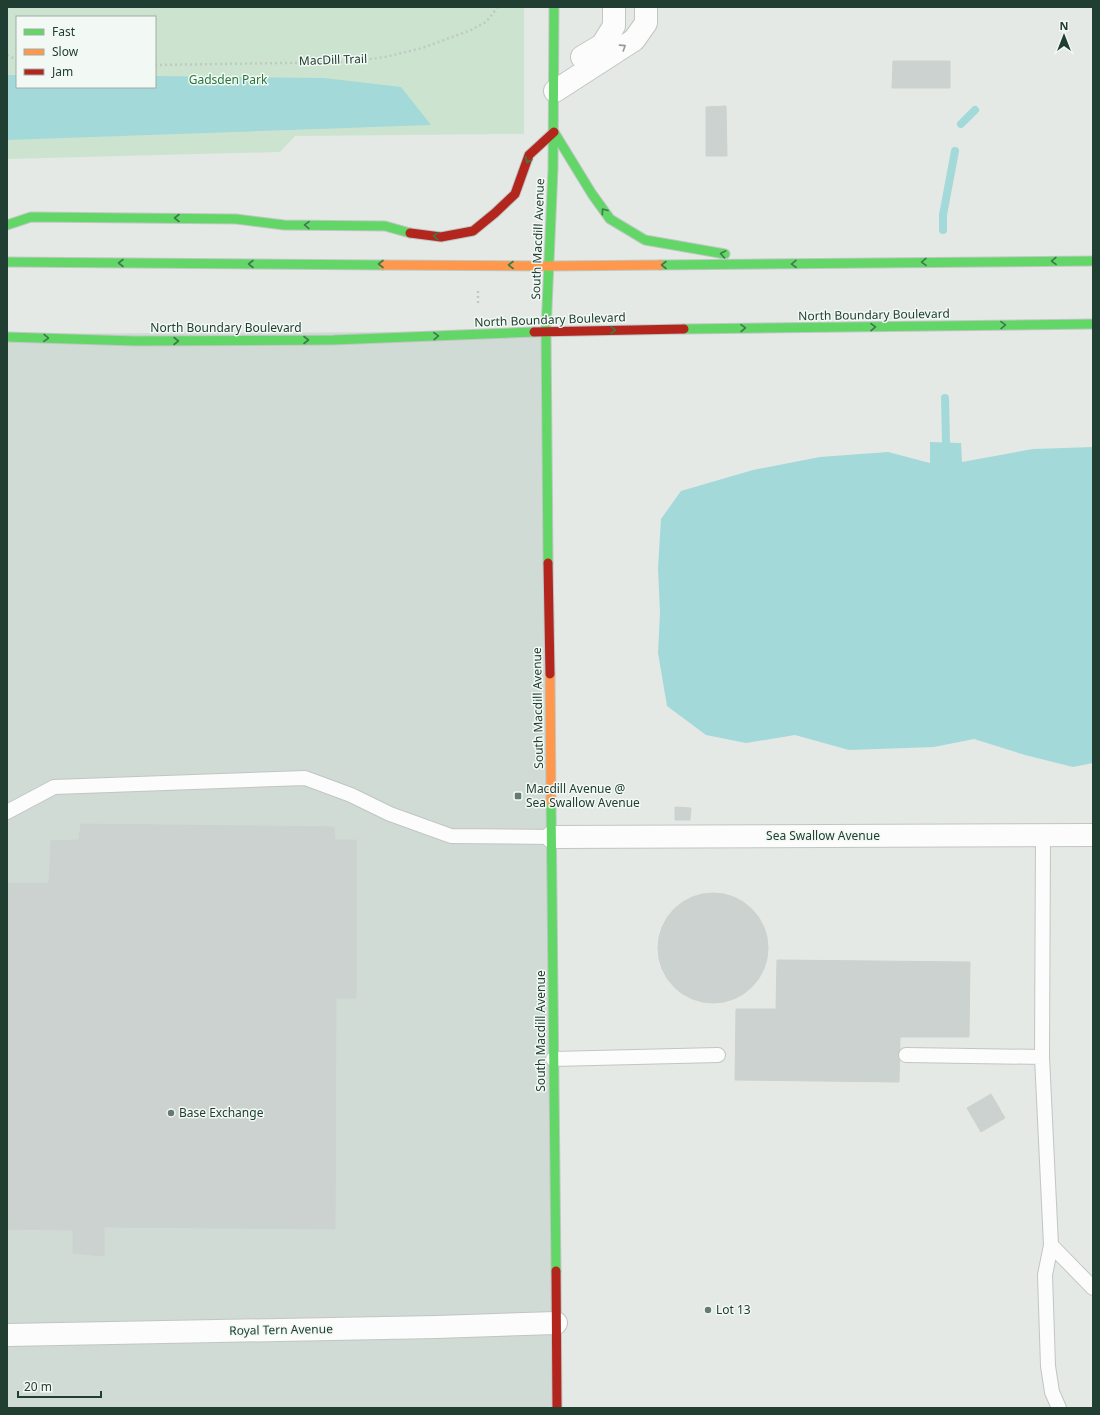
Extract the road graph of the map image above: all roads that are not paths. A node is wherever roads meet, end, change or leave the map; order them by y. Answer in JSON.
{"nodes":[{"id":1,"x":554,"y":7,"type":"edge"},
{"id":2,"x":614,"y":7,"type":"edge"},
{"id":3,"x":646,"y":7,"type":"edge"},
{"id":4,"x":555,"y":83,"type":"junction"},
{"id":5,"x":554,"y":132,"type":"junction"},
{"id":6,"x":7,"y":225,"type":"edge"},
{"id":7,"x":1093,"y":261,"type":"edge"},
{"id":8,"x":7,"y":262,"type":"edge"},
{"id":9,"x":775,"y":264,"type":"junction"},
{"id":10,"x":550,"y":266,"type":"junction"},
{"id":11,"x":1093,"y":324,"type":"edge"},
{"id":12,"x":546,"y":331,"type":"junction"},
{"id":13,"x":7,"y":337,"type":"edge"},
{"id":14,"x":7,"y":812,"type":"edge"},
{"id":15,"x":1093,"y":835,"type":"edge"},
{"id":16,"x":1043,"y":836,"type":"junction"},
{"id":17,"x":552,"y":837,"type":"junction"},
{"id":18,"x":718,"y":1056,"type":"dead end"},
{"id":19,"x":906,"y":1056,"type":"dead end"},
{"id":20,"x":1042,"y":1057,"type":"junction"},
{"id":21,"x":554,"y":1059,"type":"junction"},
{"id":22,"x":1051,"y":1245,"type":"junction"},
{"id":23,"x":1093,"y":1288,"type":"edge"},
{"id":24,"x":556,"y":1323,"type":"junction"},
{"id":25,"x":7,"y":1336,"type":"edge"},
{"id":26,"x":557,"y":1408,"type":"edge"},
{"id":27,"x":1059,"y":1408,"type":"edge"}],
"edges":[{"from":1,"to":4,"type":"main road","name":"South Macdill Avenue"},
{"from":2,"to":4,"type":"street"},
{"from":4,"to":3,"type":"street","one_way":true},
{"from":4,"to":5,"type":"main road","name":"South Macdill Avenue"},
{"from":5,"to":6,"type":"main road","one_way":true},
{"from":9,"to":5,"type":"main road","one_way":true},
{"from":5,"to":10,"type":"main road","name":"South Macdill Avenue"},
{"from":7,"to":9,"type":"main road","one_way":true},
{"from":10,"to":8,"type":"main road","one_way":true},
{"from":9,"to":10,"type":"main road","one_way":true},
{"from":10,"to":12,"type":"main road","name":"South Macdill Avenue"},
{"from":12,"to":11,"type":"main road","name":"North Boundary Boulevard","one_way":true},
{"from":13,"to":12,"type":"main road","name":"North Boundary Boulevard","one_way":true},
{"from":12,"to":17,"type":"main road","name":"South Macdill Avenue"},
{"from":14,"to":17,"type":"lane"},
{"from":15,"to":16,"type":"street","name":"Sea Swallow Avenue"},
{"from":16,"to":17,"type":"street","name":"Sea Swallow Avenue"},
{"from":16,"to":20,"type":"lane"},
{"from":17,"to":21,"type":"main road","name":"South Macdill Avenue"},
{"from":18,"to":21,"type":"lane"},
{"from":19,"to":20,"type":"lane"},
{"from":20,"to":22,"type":"lane"},
{"from":21,"to":24,"type":"main road","name":"South Macdill Avenue"},
{"from":22,"to":23,"type":"lane"},
{"from":22,"to":27,"type":"lane"},
{"from":24,"to":25,"type":"street","name":"Royal Tern Avenue"},
{"from":24,"to":26,"type":"main road","name":"South Macdill Avenue"}]}
